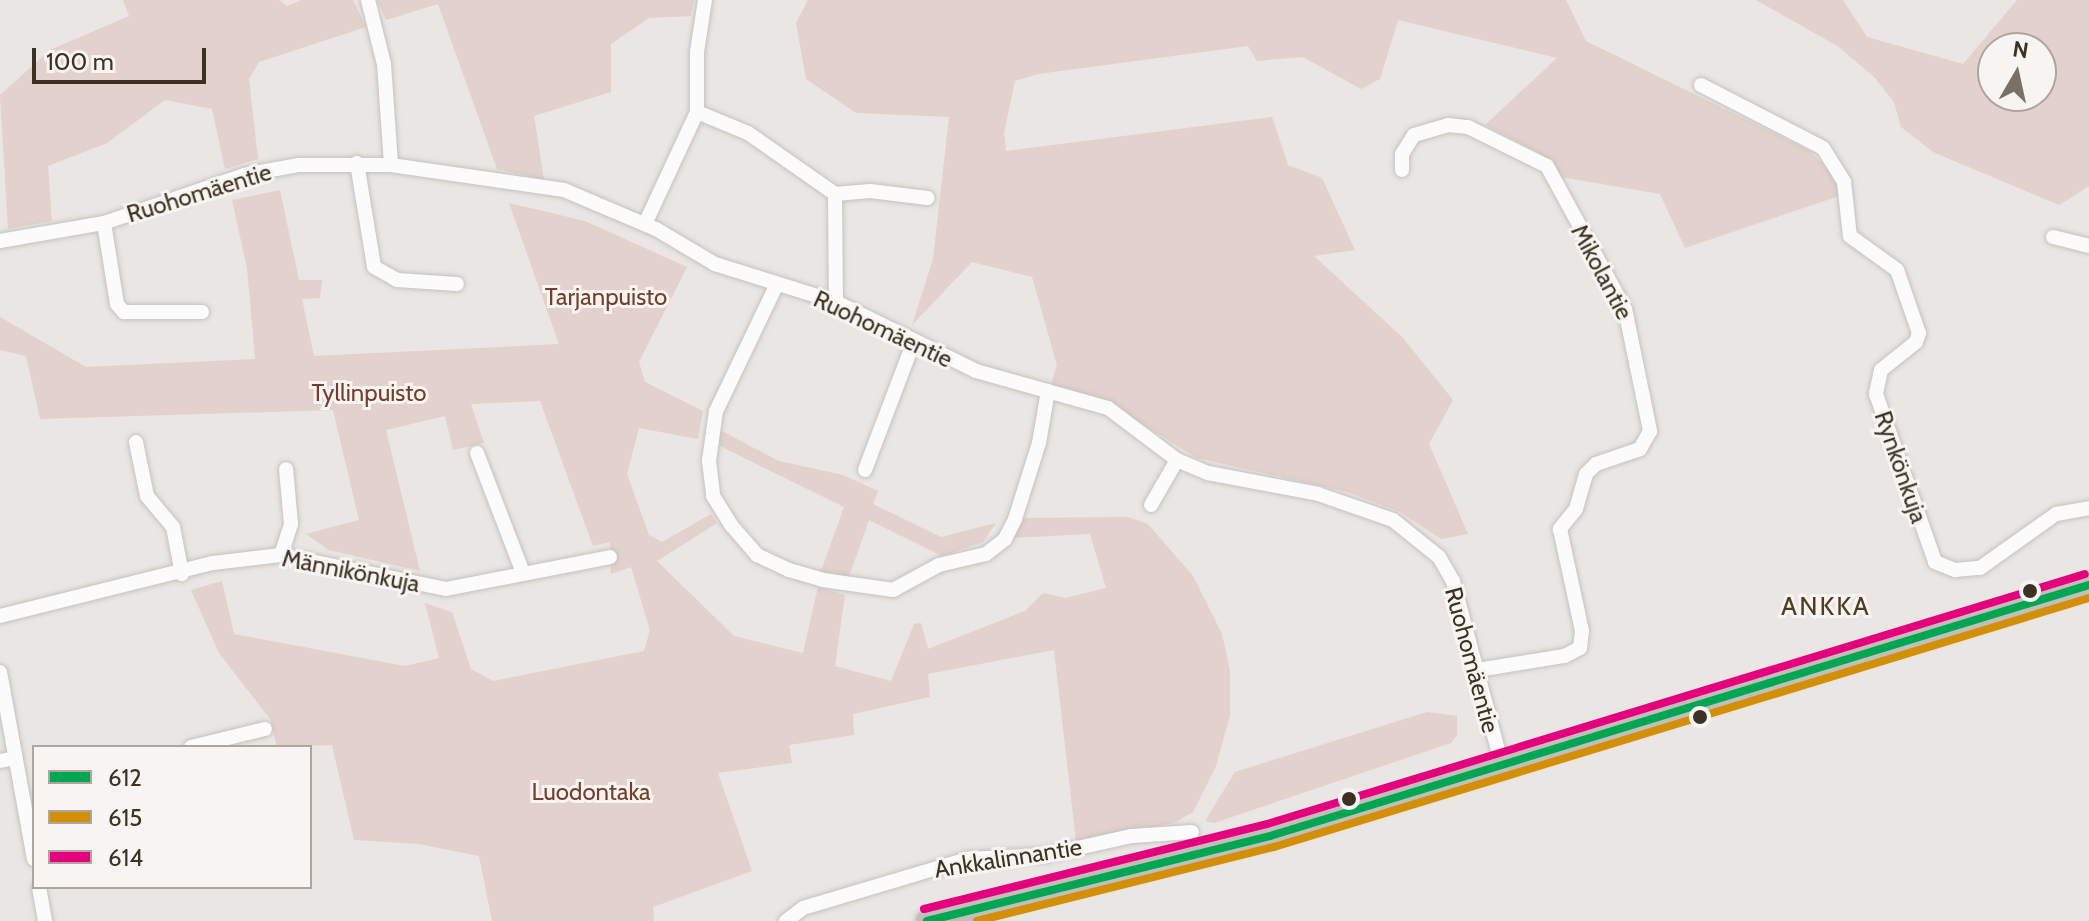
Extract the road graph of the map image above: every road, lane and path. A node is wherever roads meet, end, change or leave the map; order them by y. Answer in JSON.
{"nodes":[{"id":1,"x":368,"y":0,"type":"edge"},
{"id":2,"x":705,"y":0,"type":"edge"},
{"id":3,"x":1701,"y":85,"type":"dead end"},
{"id":4,"x":697,"y":112,"type":"junction"},
{"id":5,"x":357,"y":163,"type":"junction"},
{"id":6,"x":391,"y":165,"type":"junction"},
{"id":7,"x":1402,"y":170,"type":"dead end"},
{"id":8,"x":835,"y":194,"type":"junction"},
{"id":9,"x":928,"y":198,"type":"dead end"},
{"id":10,"x":104,"y":223,"type":"junction"},
{"id":11,"x":645,"y":224,"type":"junction"},
{"id":12,"x":2053,"y":237,"type":"dead end"},
{"id":13,"x":0,"y":241,"type":"edge"},
{"id":14,"x":2089,"y":246,"type":"edge"},
{"id":15,"x":457,"y":284,"type":"dead end"},
{"id":16,"x":776,"y":286,"type":"junction"},
{"id":17,"x":836,"y":302,"type":"junction"},
{"id":18,"x":202,"y":312,"type":"dead end"},
{"id":19,"x":914,"y":341,"type":"junction"},
{"id":20,"x":1048,"y":391,"type":"junction"},
{"id":21,"x":136,"y":442,"type":"dead end"},
{"id":22,"x":477,"y":453,"type":"dead end"},
{"id":23,"x":1177,"y":460,"type":"junction"},
{"id":24,"x":286,"y":469,"type":"dead end"},
{"id":25,"x":865,"y":470,"type":"dead end"},
{"id":26,"x":1151,"y":505,"type":"dead end"},
{"id":27,"x":2089,"y":508,"type":"edge"},
{"id":28,"x":281,"y":555,"type":"junction"},
{"id":29,"x":610,"y":557,"type":"dead end"},
{"id":30,"x":523,"y":573,"type":"junction"},
{"id":31,"x":182,"y":574,"type":"junction"},
{"id":32,"x":2089,"y":585,"type":"edge"},
{"id":33,"x":0,"y":616,"type":"edge"},
{"id":34,"x":1478,"y":670,"type":"junction"},
{"id":35,"x":0,"y":672,"type":"edge"},
{"id":36,"x":265,"y":729,"type":"dead end"},
{"id":37,"x":199,"y":745,"type":"edge"},
{"id":38,"x":16,"y":758,"type":"junction"},
{"id":39,"x":0,"y":761,"type":"edge"},
{"id":40,"x":1502,"y":765,"type":"junction"},
{"id":41,"x":26,"y":778,"type":"edge"},
{"id":42,"x":1192,"y":832,"type":"dead end"},
{"id":43,"x":32,"y":839,"type":"edge"},
{"id":44,"x":39,"y":889,"type":"edge"},
{"id":45,"x":45,"y":921,"type":"edge"},
{"id":46,"x":786,"y":921,"type":"edge"},
{"id":47,"x":927,"y":921,"type":"edge"}],
"edges":[{"from":1,"to":6,"type":"street"},
{"from":2,"to":4,"type":"street"},
{"from":3,"to":27,"type":"street","name":"Rynkönkuja"},
{"from":4,"to":8,"type":"street"},
{"from":4,"to":11,"type":"street"},
{"from":5,"to":6,"type":"street","name":"Ruohomäentie"},
{"from":5,"to":10,"type":"street","name":"Ruohomäentie"},
{"from":5,"to":15,"type":"street"},
{"from":6,"to":11,"type":"street","name":"Ruohomäentie"},
{"from":7,"to":34,"type":"street","name":"Mikolantie"},
{"from":8,"to":9,"type":"street"},
{"from":8,"to":17,"type":"street"},
{"from":10,"to":13,"type":"street","name":"Ruohomäentie"},
{"from":10,"to":18,"type":"street"},
{"from":11,"to":16,"type":"street","name":"Ruohomäentie"},
{"from":12,"to":14,"type":"street"},
{"from":16,"to":17,"type":"street","name":"Ruohomäentie"},
{"from":16,"to":20,"type":"street"},
{"from":17,"to":19,"type":"street","name":"Ruohomäentie"},
{"from":19,"to":20,"type":"street","name":"Ruohomäentie"},
{"from":19,"to":25,"type":"street"},
{"from":20,"to":23,"type":"street","name":"Ruohomäentie"},
{"from":21,"to":31,"type":"street"},
{"from":22,"to":30,"type":"street"},
{"from":23,"to":26,"type":"street"},
{"from":23,"to":34,"type":"street","name":"Ruohomäentie"},
{"from":24,"to":28,"type":"street"},
{"from":28,"to":30,"type":"street","name":"Männikönkuja"},
{"from":28,"to":31,"type":"street","name":"Männikönkuja"},
{"from":29,"to":30,"type":"street","name":"Männikönkuja"},
{"from":31,"to":33,"type":"street","name":"Männikönkuja"},
{"from":32,"to":40,"type":"highway"},
{"from":34,"to":40,"type":"street","name":"Ruohomäentie"},
{"from":35,"to":38,"type":"street"},
{"from":36,"to":37,"type":"street"},
{"from":38,"to":39,"type":"street"},
{"from":38,"to":41,"type":"street"},
{"from":40,"to":47,"type":"highway"},
{"from":41,"to":43,"type":"street"},
{"from":42,"to":46,"type":"street","name":"Ankkalinnantie"},
{"from":44,"to":45,"type":"street"}]}
